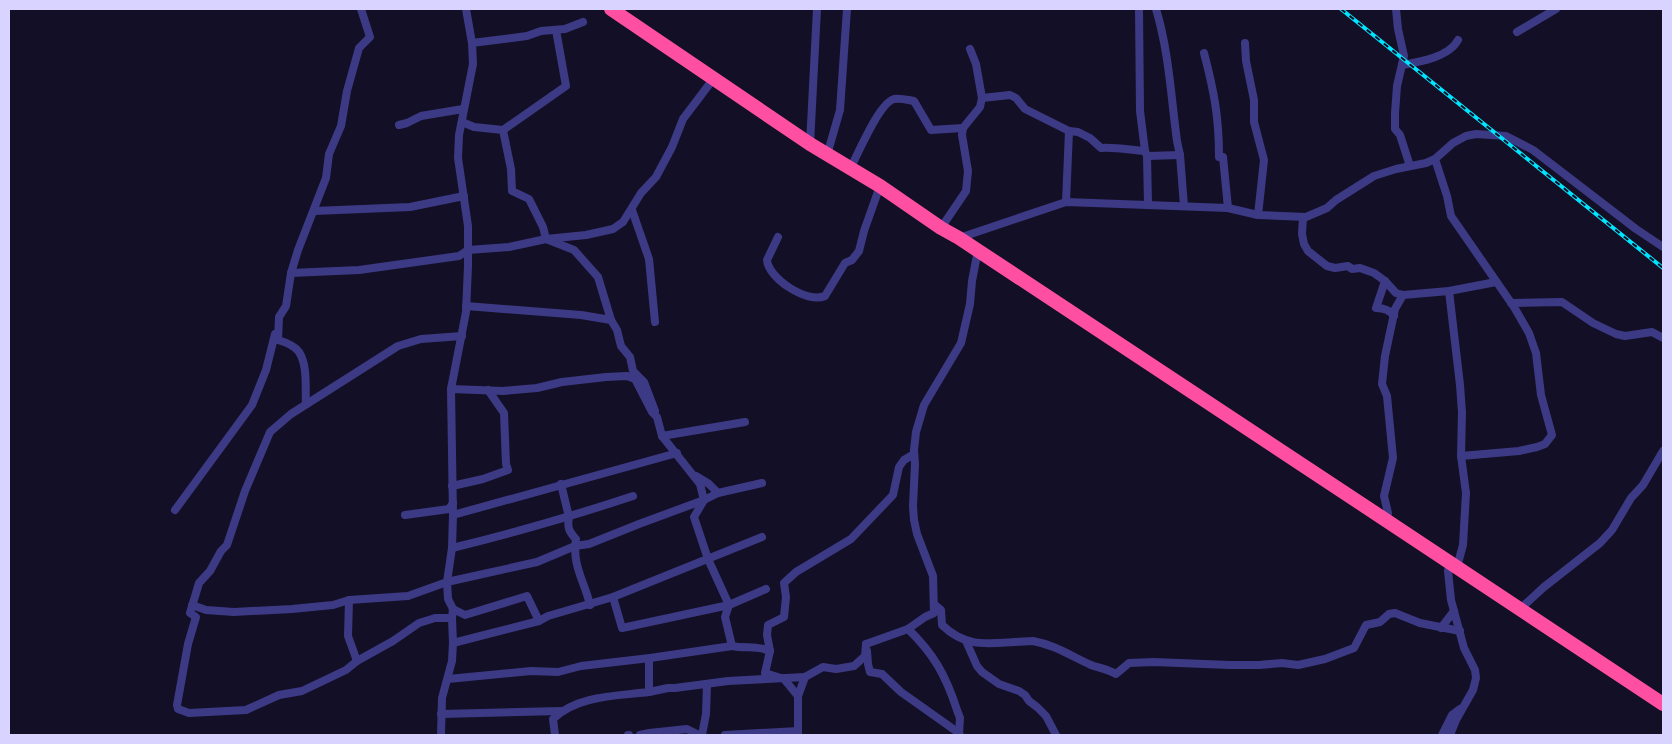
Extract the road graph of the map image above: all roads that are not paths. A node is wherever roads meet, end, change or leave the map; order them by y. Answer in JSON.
{"nodes":[{"id":1,"x":361,"y":9,"type":"edge"},
{"id":2,"x":466,"y":9,"type":"edge"},
{"id":3,"x":611,"y":9,"type":"edge"},
{"id":4,"x":817,"y":9,"type":"edge"},
{"id":5,"x":847,"y":9,"type":"edge"},
{"id":6,"x":1139,"y":9,"type":"edge"},
{"id":7,"x":1156,"y":9,"type":"edge"},
{"id":8,"x":1396,"y":9,"type":"edge"},
{"id":9,"x":1556,"y":9,"type":"edge"},
{"id":10,"x":583,"y":22,"type":"dead end"},
{"id":11,"x":556,"y":30,"type":"junction"},
{"id":12,"x":1518,"y":32,"type":"dead end"},
{"id":13,"x":1458,"y":40,"type":"dead end"},
{"id":14,"x":472,"y":43,"type":"junction"},
{"id":15,"x":1245,"y":44,"type":"dead end"},
{"id":16,"x":970,"y":49,"type":"dead end"},
{"id":17,"x":1204,"y":53,"type":"dead end"},
{"id":18,"x":1402,"y":66,"type":"junction"},
{"id":19,"x":714,"y":78,"type":"junction"},
{"id":20,"x":982,"y":98,"type":"junction"},
{"id":21,"x":464,"y":109,"type":"junction"},
{"id":22,"x":462,"y":122,"type":"junction"},
{"id":23,"x":399,"y":125,"type":"dead end"},
{"id":24,"x":963,"y":128,"type":"junction"},
{"id":25,"x":503,"y":130,"type":"junction"},
{"id":26,"x":1069,"y":131,"type":"junction"},
{"id":27,"x":810,"y":144,"type":"junction"},
{"id":28,"x":1146,"y":153,"type":"junction"},
{"id":29,"x":827,"y":155,"type":"junction"},
{"id":30,"x":1180,"y":155,"type":"junction"},
{"id":31,"x":1435,"y":159,"type":"junction"},
{"id":32,"x":1410,"y":166,"type":"junction"},
{"id":33,"x":850,"y":169,"type":"junction"},
{"id":34,"x":880,"y":186,"type":"junction"},
{"id":35,"x":464,"y":196,"type":"junction"},
{"id":36,"x":1066,"y":202,"type":"junction"},
{"id":37,"x":1148,"y":204,"type":"junction"},
{"id":38,"x":1184,"y":206,"type":"junction"},
{"id":39,"x":1228,"y":208,"type":"junction"},
{"id":40,"x":632,"y":210,"type":"junction"},
{"id":41,"x":314,"y":211,"type":"junction"},
{"id":42,"x":1258,"y":214,"type":"junction"},
{"id":43,"x":1304,"y":217,"type":"junction"},
{"id":44,"x":941,"y":228,"type":"junction"},
{"id":45,"x":778,"y":237,"type":"dead end"},
{"id":46,"x":959,"y":238,"type":"junction"},
{"id":47,"x":546,"y":240,"type":"junction"},
{"id":48,"x":1663,"y":248,"type":"edge"},
{"id":49,"x":468,"y":250,"type":"junction"},
{"id":50,"x":978,"y":250,"type":"junction"},
{"id":51,"x":291,"y":273,"type":"junction"},
{"id":52,"x":1385,"y":281,"type":"junction"},
{"id":53,"x":1496,"y":282,"type":"junction"},
{"id":54,"x":1449,"y":291,"type":"junction"},
{"id":55,"x":1404,"y":295,"type":"junction"},
{"id":56,"x":1511,"y":303,"type":"junction"},
{"id":57,"x":466,"y":306,"type":"junction"},
{"id":58,"x":1394,"y":316,"type":"junction"},
{"id":59,"x":279,"y":317,"type":"junction"},
{"id":60,"x":611,"y":320,"type":"junction"},
{"id":61,"x":655,"y":322,"type":"dead end"},
{"id":62,"x":462,"y":336,"type":"junction"},
{"id":63,"x":1663,"y":338,"type":"edge"},
{"id":64,"x":632,"y":372,"type":"junction"},
{"id":65,"x":562,"y":382,"type":"junction"},
{"id":66,"x":451,"y":389,"type":"junction"},
{"id":67,"x":488,"y":390,"type":"junction"},
{"id":68,"x":306,"y":404,"type":"junction"},
{"id":69,"x":658,"y":417,"type":"junction"},
{"id":70,"x":745,"y":422,"type":"dead end"},
{"id":71,"x":662,"y":436,"type":"junction"},
{"id":72,"x":1663,"y":451,"type":"edge"},
{"id":73,"x":677,"y":453,"type":"junction"},
{"id":74,"x":914,"y":454,"type":"junction"},
{"id":75,"x":1461,"y":456,"type":"junction"},
{"id":76,"x":688,"y":470,"type":"junction"},
{"id":77,"x":762,"y":483,"type":"dead end"},
{"id":78,"x":561,"y":484,"type":"junction"},
{"id":79,"x":452,"y":486,"type":"junction"},
{"id":80,"x":718,"y":493,"type":"junction"},
{"id":81,"x":633,"y":496,"type":"dead end"},
{"id":82,"x":704,"y":500,"type":"junction"},
{"id":83,"x":453,"y":503,"type":"junction"},
{"id":84,"x":175,"y":510,"type":"dead end"},
{"id":85,"x":405,"y":515,"type":"dead end"},
{"id":86,"x":453,"y":515,"type":"junction"},
{"id":87,"x":569,"y":517,"type":"junction"},
{"id":88,"x":1386,"y":521,"type":"junction"},
{"id":89,"x":762,"y":537,"type":"dead end"},
{"id":90,"x":575,"y":546,"type":"junction"},
{"id":91,"x":452,"y":548,"type":"junction"},
{"id":92,"x":708,"y":559,"type":"junction"},
{"id":93,"x":1454,"y":565,"type":"junction"},
{"id":94,"x":447,"y":582,"type":"junction"},
{"id":95,"x":766,"y":589,"type":"dead end"},
{"id":96,"x":613,"y":597,"type":"junction"},
{"id":97,"x":349,"y":600,"type":"junction"},
{"id":98,"x":934,"y":604,"type":"junction"},
{"id":99,"x":192,"y":605,"type":"junction"},
{"id":100,"x":590,"y":605,"type":"junction"},
{"id":101,"x":729,"y":605,"type":"junction"},
{"id":102,"x":453,"y":609,"type":"junction"},
{"id":103,"x":1520,"y":609,"type":"junction"},
{"id":104,"x":1454,"y":611,"type":"junction"},
{"id":105,"x":452,"y":618,"type":"junction"},
{"id":106,"x":539,"y":621,"type":"junction"},
{"id":107,"x":1441,"y":628,"type":"junction"},
{"id":108,"x":908,"y":629,"type":"junction"},
{"id":109,"x":1460,"y":631,"type":"junction"},
{"id":110,"x":966,"y":641,"type":"junction"},
{"id":111,"x":453,"y":643,"type":"junction"},
{"id":112,"x":866,"y":644,"type":"junction"},
{"id":113,"x":732,"y":646,"type":"junction"},
{"id":114,"x":770,"y":651,"type":"junction"},
{"id":115,"x":650,"y":658,"type":"junction"},
{"id":116,"x":357,"y":661,"type":"junction"},
{"id":117,"x":805,"y":677,"type":"junction"},
{"id":118,"x":448,"y":679,"type":"junction"},
{"id":119,"x":784,"y":679,"type":"junction"},
{"id":120,"x":707,"y":684,"type":"junction"},
{"id":121,"x":649,"y":692,"type":"junction"},
{"id":122,"x":798,"y":696,"type":"junction"},
{"id":123,"x":1663,"y":704,"type":"edge"},
{"id":124,"x":1464,"y":706,"type":"junction"},
{"id":125,"x":561,"y":711,"type":"junction"},
{"id":126,"x":441,"y":714,"type":"junction"},
{"id":127,"x":798,"y":733,"type":"edge"},
{"id":128,"x":441,"y":735,"type":"edge"},
{"id":129,"x":555,"y":735,"type":"edge"},
{"id":130,"x":640,"y":735,"type":"edge"},
{"id":131,"x":701,"y":735,"type":"edge"},
{"id":132,"x":725,"y":735,"type":"edge"},
{"id":133,"x":959,"y":735,"type":"edge"},
{"id":134,"x":1056,"y":735,"type":"edge"},
{"id":135,"x":1442,"y":735,"type":"edge"},
{"id":136,"x":1450,"y":735,"type":"edge"}],
"edges":[{"from":1,"to":41,"type":"street"},
{"from":2,"to":14,"type":"street"},
{"from":3,"to":19,"type":"highway"},
{"from":4,"to":27,"type":"street"},
{"from":5,"to":29,"type":"street"},
{"from":6,"to":28,"type":"street"},
{"from":7,"to":30,"type":"street"},
{"from":8,"to":18,"type":"street"},
{"from":9,"to":12,"type":"street"},
{"from":10,"to":11,"type":"street"},
{"from":11,"to":14,"type":"street"},
{"from":11,"to":25,"type":"street"},
{"from":13,"to":18,"type":"street"},
{"from":14,"to":21,"type":"street"},
{"from":15,"to":42,"type":"street"},
{"from":16,"to":20,"type":"street"},
{"from":17,"to":39,"type":"street"},
{"from":18,"to":32,"type":"street"},
{"from":19,"to":27,"type":"highway"},
{"from":19,"to":40,"type":"street"},
{"from":20,"to":24,"type":"street"},
{"from":20,"to":26,"type":"street"},
{"from":21,"to":22,"type":"street"},
{"from":21,"to":23,"type":"street"},
{"from":22,"to":25,"type":"street"},
{"from":22,"to":35,"type":"street"},
{"from":24,"to":33,"type":"street"},
{"from":24,"to":44,"type":"street"},
{"from":25,"to":47,"type":"street"},
{"from":26,"to":28,"type":"street"},
{"from":26,"to":36,"type":"street"},
{"from":27,"to":29,"type":"highway"},
{"from":28,"to":30,"type":"street"},
{"from":28,"to":37,"type":"street"},
{"from":29,"to":33,"type":"highway"},
{"from":30,"to":38,"type":"street"},
{"from":31,"to":32,"type":"street"},
{"from":31,"to":48,"type":"street"},
{"from":31,"to":53,"type":"street"},
{"from":32,"to":43,"type":"street"},
{"from":33,"to":34,"type":"highway"},
{"from":34,"to":44,"type":"highway"},
{"from":34,"to":45,"type":"street"},
{"from":35,"to":41,"type":"street"},
{"from":35,"to":49,"type":"street"},
{"from":36,"to":37,"type":"street"},
{"from":36,"to":46,"type":"street"},
{"from":37,"to":38,"type":"street"},
{"from":38,"to":39,"type":"street"},
{"from":39,"to":42,"type":"street"},
{"from":40,"to":47,"type":"street"},
{"from":40,"to":61,"type":"street"},
{"from":41,"to":51,"type":"street"},
{"from":42,"to":43,"type":"street"},
{"from":43,"to":52,"type":"street"},
{"from":44,"to":46,"type":"highway"},
{"from":46,"to":50,"type":"highway"},
{"from":47,"to":49,"type":"street"},
{"from":47,"to":60,"type":"street"},
{"from":49,"to":51,"type":"street"},
{"from":49,"to":57,"type":"street"},
{"from":50,"to":74,"type":"street"},
{"from":50,"to":88,"type":"highway"},
{"from":51,"to":59,"type":"street"},
{"from":52,"to":55,"type":"street"},
{"from":52,"to":58,"type":"street"},
{"from":53,"to":54,"type":"street"},
{"from":53,"to":56,"type":"street"},
{"from":54,"to":55,"type":"street"},
{"from":54,"to":75,"type":"street"},
{"from":55,"to":58,"type":"street"},
{"from":56,"to":63,"type":"street"},
{"from":56,"to":75,"type":"street"},
{"from":57,"to":60,"type":"street"},
{"from":57,"to":62,"type":"street"},
{"from":58,"to":88,"type":"street"},
{"from":59,"to":68,"type":"street"},
{"from":59,"to":84,"type":"street"},
{"from":60,"to":64,"type":"street"},
{"from":62,"to":66,"type":"street"},
{"from":62,"to":68,"type":"street"},
{"from":64,"to":65,"type":"street"},
{"from":64,"to":69,"type":"street"},
{"from":65,"to":67,"type":"street"},
{"from":65,"to":69,"type":"street"},
{"from":66,"to":67,"type":"street"},
{"from":66,"to":79,"type":"street"},
{"from":67,"to":79,"type":"street"},
{"from":68,"to":99,"type":"street"},
{"from":69,"to":71,"type":"street"},
{"from":70,"to":71,"type":"street"},
{"from":71,"to":73,"type":"street"},
{"from":72,"to":103,"type":"street"},
{"from":73,"to":76,"type":"street"},
{"from":73,"to":78,"type":"street"},
{"from":74,"to":98,"type":"street"},
{"from":74,"to":114,"type":"street"},
{"from":75,"to":93,"type":"street"},
{"from":76,"to":80,"type":"street"},
{"from":76,"to":82,"type":"street"},
{"from":77,"to":80,"type":"street"},
{"from":78,"to":86,"type":"street"},
{"from":78,"to":87,"type":"street"},
{"from":79,"to":83,"type":"street"},
{"from":80,"to":82,"type":"street"},
{"from":81,"to":87,"type":"street"},
{"from":82,"to":90,"type":"street"},
{"from":82,"to":92,"type":"street"},
{"from":83,"to":85,"type":"street"},
{"from":83,"to":86,"type":"street"},
{"from":86,"to":91,"type":"street"},
{"from":87,"to":90,"type":"street"},
{"from":87,"to":91,"type":"street"},
{"from":88,"to":93,"type":"highway"},
{"from":89,"to":92,"type":"street"},
{"from":90,"to":94,"type":"street"},
{"from":90,"to":100,"type":"street"},
{"from":91,"to":94,"type":"street"},
{"from":92,"to":96,"type":"street"},
{"from":92,"to":101,"type":"street"},
{"from":93,"to":103,"type":"highway"},
{"from":93,"to":104,"type":"street"},
{"from":94,"to":97,"type":"street"},
{"from":94,"to":102,"type":"street"},
{"from":95,"to":101,"type":"street"},
{"from":96,"to":100,"type":"street"},
{"from":96,"to":101,"type":"street"},
{"from":97,"to":99,"type":"street"},
{"from":97,"to":116,"type":"street"},
{"from":98,"to":108,"type":"street"},
{"from":98,"to":110,"type":"street"},
{"from":99,"to":116,"type":"street"},
{"from":100,"to":106,"type":"street"},
{"from":101,"to":113,"type":"street"},
{"from":102,"to":105,"type":"street"},
{"from":102,"to":106,"type":"street"},
{"from":103,"to":123,"type":"highway"},
{"from":104,"to":107,"type":"street"},
{"from":104,"to":109,"type":"street"},
{"from":105,"to":111,"type":"street"},
{"from":105,"to":116,"type":"street"},
{"from":106,"to":111,"type":"street"},
{"from":107,"to":109,"type":"street"},
{"from":107,"to":110,"type":"street"},
{"from":108,"to":112,"type":"street"},
{"from":108,"to":133,"type":"street"},
{"from":109,"to":124,"type":"street"},
{"from":110,"to":134,"type":"street"},
{"from":111,"to":118,"type":"street"},
{"from":112,"to":117,"type":"street"},
{"from":112,"to":133,"type":"street"},
{"from":113,"to":114,"type":"street"},
{"from":113,"to":115,"type":"street"},
{"from":114,"to":119,"type":"street"},
{"from":115,"to":118,"type":"street"},
{"from":115,"to":121,"type":"street"},
{"from":117,"to":119,"type":"street"},
{"from":117,"to":122,"type":"street"},
{"from":118,"to":126,"type":"street"},
{"from":119,"to":120,"type":"street"},
{"from":119,"to":122,"type":"street"},
{"from":120,"to":121,"type":"street"},
{"from":120,"to":131,"type":"street"},
{"from":121,"to":125,"type":"street"},
{"from":122,"to":127,"type":"street"},
{"from":124,"to":135,"type":"street"},
{"from":124,"to":136,"type":"street"},
{"from":125,"to":126,"type":"street"},
{"from":125,"to":129,"type":"street"},
{"from":126,"to":128,"type":"street"},
{"from":127,"to":132,"type":"street"},
{"from":130,"to":131,"type":"street"}]}
